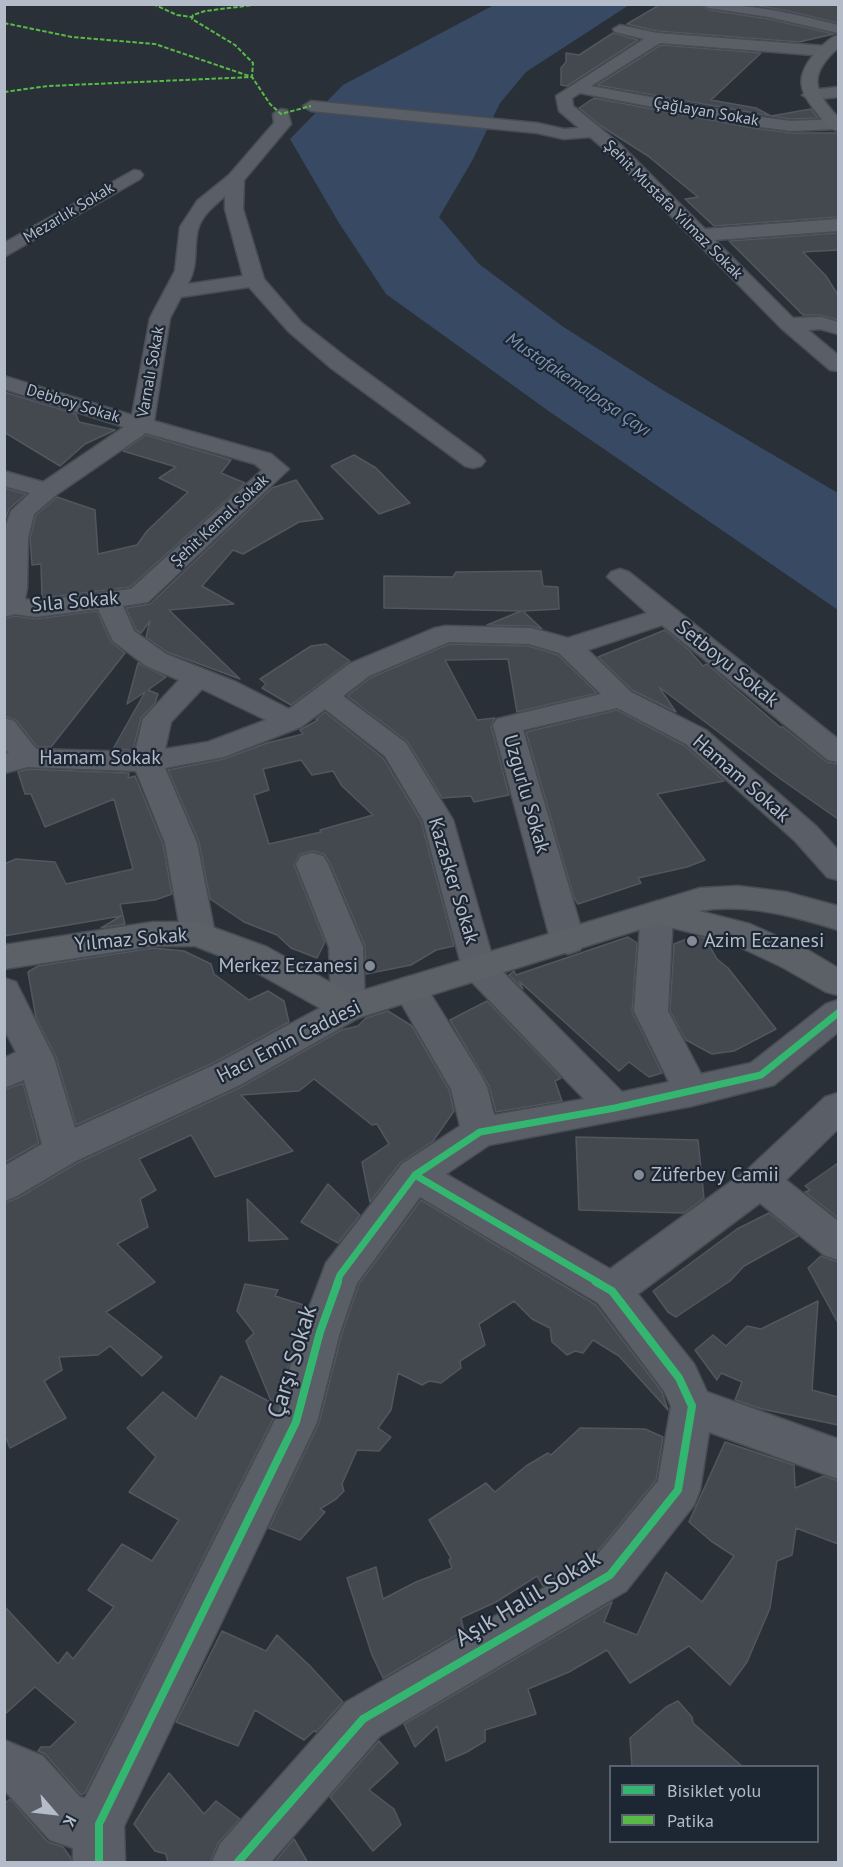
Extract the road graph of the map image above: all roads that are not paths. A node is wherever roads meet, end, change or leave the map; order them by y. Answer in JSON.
{"nodes":[{"id":1,"x":710,"y":4,"type":"edge"},
{"id":2,"x":751,"y":8,"type":"edge"},
{"id":3,"x":732,"y":16,"type":"dead end"},
{"id":4,"x":620,"y":29,"type":"dead end"},
{"id":5,"x":838,"y":29,"type":"edge"},
{"id":6,"x":657,"y":38,"type":"junction"},
{"id":7,"x":838,"y":40,"type":"edge"},
{"id":8,"x":825,"y":51,"type":"junction"},
{"id":9,"x":576,"y":88,"type":"junction"},
{"id":10,"x":838,"y":92,"type":"edge"},
{"id":11,"x":810,"y":95,"type":"junction"},
{"id":12,"x":311,"y":106,"type":"dead end"},
{"id":13,"x":281,"y":114,"type":"dead end"},
{"id":14,"x":837,"y":125,"type":"edge"},
{"id":15,"x":593,"y":132,"type":"junction"},
{"id":16,"x":134,"y":174,"type":"dead end"},
{"id":17,"x":236,"y":179,"type":"junction"},
{"id":18,"x":838,"y":225,"type":"edge"},
{"id":19,"x":700,"y":235,"type":"junction"},
{"id":20,"x":4,"y":251,"type":"edge"},
{"id":21,"x":254,"y":280,"type":"junction"},
{"id":22,"x":174,"y":292,"type":"junction"},
{"id":23,"x":788,"y":324,"type":"junction"},
{"id":24,"x":838,"y":328,"type":"edge"},
{"id":25,"x":838,"y":365,"type":"edge"},
{"id":26,"x":4,"y":382,"type":"edge"},
{"id":27,"x":142,"y":425,"type":"junction"},
{"id":28,"x":473,"y":461,"type":"dead end"},
{"id":29,"x":4,"y":478,"type":"edge"},
{"id":30,"x":47,"y":490,"type":"junction"},
{"id":31,"x":620,"y":577,"type":"dead end"},
{"id":32,"x":139,"y":596,"type":"joint"},
{"id":33,"x":107,"y":601,"type":"junction"},
{"id":34,"x":6,"y":606,"type":"edge"},
{"id":35,"x":666,"y":615,"type":"junction"},
{"id":36,"x":569,"y":647,"type":"junction"},
{"id":37,"x":196,"y":678,"type":"junction"},
{"id":38,"x":324,"y":695,"type":"junction"},
{"id":39,"x":621,"y":698,"type":"junction"},
{"id":40,"x":291,"y":721,"type":"junction"},
{"id":41,"x":4,"y":727,"type":"edge"},
{"id":42,"x":838,"y":753,"type":"edge"},
{"id":43,"x":16,"y":761,"type":"edge"},
{"id":44,"x":147,"y":762,"type":"junction"},
{"id":45,"x":312,"y":864,"type":"dead end"},
{"id":46,"x":838,"y":868,"type":"edge"},
{"id":47,"x":657,"y":913,"type":"junction"},
{"id":48,"x":838,"y":918,"type":"edge"},
{"id":49,"x":198,"y":934,"type":"junction"},
{"id":50,"x":568,"y":942,"type":"junction"},
{"id":51,"x":838,"y":953,"type":"edge"},
{"id":52,"x":4,"y":957,"type":"edge"},
{"id":53,"x":479,"y":968,"type":"junction"},
{"id":54,"x":838,"y":974,"type":"edge"},
{"id":55,"x":838,"y":983,"type":"edge"},
{"id":56,"x":410,"y":989,"type":"junction"},
{"id":57,"x":4,"y":991,"type":"edge"},
{"id":58,"x":348,"y":1008,"type":"junction"},
{"id":59,"x":838,"y":1013,"type":"edge"},
{"id":60,"x":36,"y":1058,"type":"junction"},
{"id":61,"x":4,"y":1074,"type":"edge"},
{"id":62,"x":692,"y":1092,"type":"junction"},
{"id":63,"x":838,"y":1107,"type":"edge"},
{"id":64,"x":615,"y":1108,"type":"junction"},
{"id":65,"x":480,"y":1132,"type":"junction"},
{"id":66,"x":63,"y":1150,"type":"junction"},
{"id":67,"x":415,"y":1175,"type":"junction"},
{"id":68,"x":760,"y":1181,"type":"junction"},
{"id":69,"x":4,"y":1185,"type":"edge"},
{"id":70,"x":838,"y":1243,"type":"edge"},
{"id":71,"x":612,"y":1291,"type":"junction"},
{"id":72,"x":692,"y":1406,"type":"junction"},
{"id":73,"x":838,"y":1459,"type":"edge"},
{"id":74,"x":4,"y":1766,"type":"edge"},
{"id":75,"x":99,"y":1843,"type":"edge"},
{"id":76,"x":238,"y":1863,"type":"edge"}],
"edges":[{"from":1,"to":2,"type":"street"},
{"from":2,"to":3,"type":"street"},
{"from":2,"to":5,"type":"street"},
{"from":4,"to":6,"type":"street"},
{"from":6,"to":8,"type":"street"},
{"from":6,"to":9,"type":"street"},
{"from":7,"to":8,"type":"main road"},
{"from":8,"to":11,"type":"main road"},
{"from":9,"to":14,"type":"street","name":"Çağlayan Sokak"},
{"from":9,"to":15,"type":"street","name":"Şehit Mustafa Yılmaz Sokak"},
{"from":10,"to":11,"type":"street"},
{"from":11,"to":14,"type":"main road"},
{"from":12,"to":15,"type":"street"},
{"from":13,"to":17,"type":"street","name":"Varnalı Sokak"},
{"from":15,"to":19,"type":"street","name":"Şehit Mustafa Yılmaz Sokak"},
{"from":16,"to":20,"type":"street","name":"Mezarlık Sokak"},
{"from":17,"to":21,"type":"street"},
{"from":17,"to":22,"type":"street","name":"Varnalı Sokak"},
{"from":18,"to":19,"type":"street"},
{"from":19,"to":23,"type":"street","name":"Şehit Mustafa Yılmaz Sokak"},
{"from":21,"to":22,"type":"street"},
{"from":21,"to":28,"type":"street"},
{"from":22,"to":27,"type":"street","name":"Varnalı Sokak"},
{"from":23,"to":24,"type":"street"},
{"from":23,"to":25,"type":"street","name":"Şehit Mustafa Yılmaz Sokak"},
{"from":26,"to":27,"type":"street","name":"Debboy Sokak"},
{"from":27,"to":30,"type":"street","name":"Varnalı Sokak"},
{"from":27,"to":32,"type":"street","name":"Şehit Kemal Sokak"},
{"from":29,"to":30,"type":"street"},
{"from":30,"to":34,"type":"street","name":"Varnalı Sokak"},
{"from":31,"to":35,"type":"street"},
{"from":32,"to":33,"type":"street","name":"Sıla Sokak"},
{"from":33,"to":34,"type":"street","name":"Sıla Sokak"},
{"from":33,"to":37,"type":"street"},
{"from":35,"to":36,"type":"street","name":"Setboyu Sokak"},
{"from":35,"to":42,"type":"street","name":"Setboyu Sokak"},
{"from":36,"to":38,"type":"street","name":"Hamam Sokak"},
{"from":36,"to":39,"type":"street","name":"Hamam Sokak"},
{"from":37,"to":40,"type":"street"},
{"from":37,"to":44,"type":"street"},
{"from":38,"to":40,"type":"street","name":"Hamam Sokak"},
{"from":38,"to":53,"type":"street","name":"Kazasker Sokak"},
{"from":39,"to":46,"type":"street","name":"Hamam Sokak"},
{"from":39,"to":50,"type":"street","name":"Uzgurlu Sokak"},
{"from":40,"to":44,"type":"street","name":"Hamam Sokak"},
{"from":41,"to":43,"type":"street"},
{"from":43,"to":44,"type":"street","name":"Hamam Sokak"},
{"from":44,"to":49,"type":"street"},
{"from":45,"to":58,"type":"street"},
{"from":47,"to":48,"type":"main road","name":"Hacı Emin Caddesi"},
{"from":47,"to":50,"type":"main road","name":"Hacı Emin Caddesi"},
{"from":47,"to":55,"type":"main road"},
{"from":47,"to":62,"type":"street"},
{"from":49,"to":52,"type":"main road","name":"Yılmaz Sokak"},
{"from":49,"to":58,"type":"main road","name":"Yılmaz Sokak"},
{"from":50,"to":53,"type":"main road","name":"Hacı Emin Caddesi"},
{"from":51,"to":54,"type":"main road"},
{"from":53,"to":56,"type":"main road","name":"Hacı Emin Caddesi"},
{"from":53,"to":64,"type":"street"},
{"from":56,"to":58,"type":"main road","name":"Hacı Emin Caddesi"},
{"from":56,"to":65,"type":"street"},
{"from":57,"to":60,"type":"street"},
{"from":58,"to":66,"type":"street","name":"Hacı Emin Caddesi"},
{"from":59,"to":62,"type":"street","name":"Çarşı Sokak"},
{"from":60,"to":61,"type":"street"},
{"from":60,"to":66,"type":"street"},
{"from":62,"to":64,"type":"street","name":"Çarşı Sokak"},
{"from":63,"to":68,"type":"street"},
{"from":64,"to":65,"type":"street","name":"Çarşı Sokak"},
{"from":65,"to":67,"type":"street","name":"Çarşı Sokak"},
{"from":66,"to":69,"type":"street","name":"Hacı Emin Caddesi"},
{"from":67,"to":71,"type":"street"},
{"from":67,"to":75,"type":"street","name":"Çarşı Sokak"},
{"from":68,"to":70,"type":"street"},
{"from":68,"to":71,"type":"street"},
{"from":71,"to":72,"type":"street"},
{"from":72,"to":73,"type":"street"},
{"from":72,"to":76,"type":"street","name":"Aşık Halil Sokak"},
{"from":74,"to":75,"type":"street"}]}
